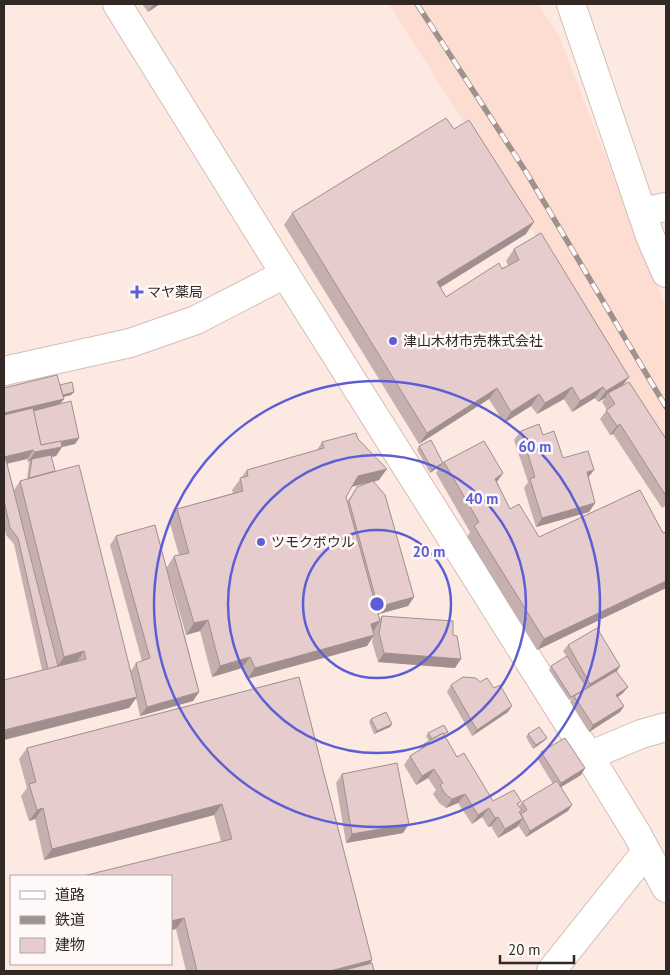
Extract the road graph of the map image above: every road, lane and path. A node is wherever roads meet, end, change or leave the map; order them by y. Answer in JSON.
{"nodes":[{"id":1,"x":117,"y":4,"type":"edge"},
{"id":2,"x":571,"y":4,"type":"edge"},
{"id":3,"x":654,"y":209,"type":"edge"},
{"id":4,"x":666,"y":273,"type":"edge"},
{"id":5,"x":285,"y":274,"type":"junction"},
{"id":6,"x":4,"y":371,"type":"edge"},
{"id":7,"x":666,"y":727,"type":"edge"},
{"id":8,"x":589,"y":756,"type":"junction"},
{"id":9,"x":646,"y":852,"type":"junction"},
{"id":10,"x":666,"y":888,"type":"edge"},
{"id":11,"x":551,"y":971,"type":"edge"}],
"edges":[{"from":1,"to":5,"type":"street"},
{"from":2,"to":3,"type":"street"},
{"from":3,"to":4,"type":"street"},
{"from":5,"to":6,"type":"street"},
{"from":5,"to":8,"type":"street"},
{"from":7,"to":8,"type":"street"},
{"from":8,"to":9,"type":"street"},
{"from":9,"to":10,"type":"street"},
{"from":9,"to":11,"type":"street"}]}
